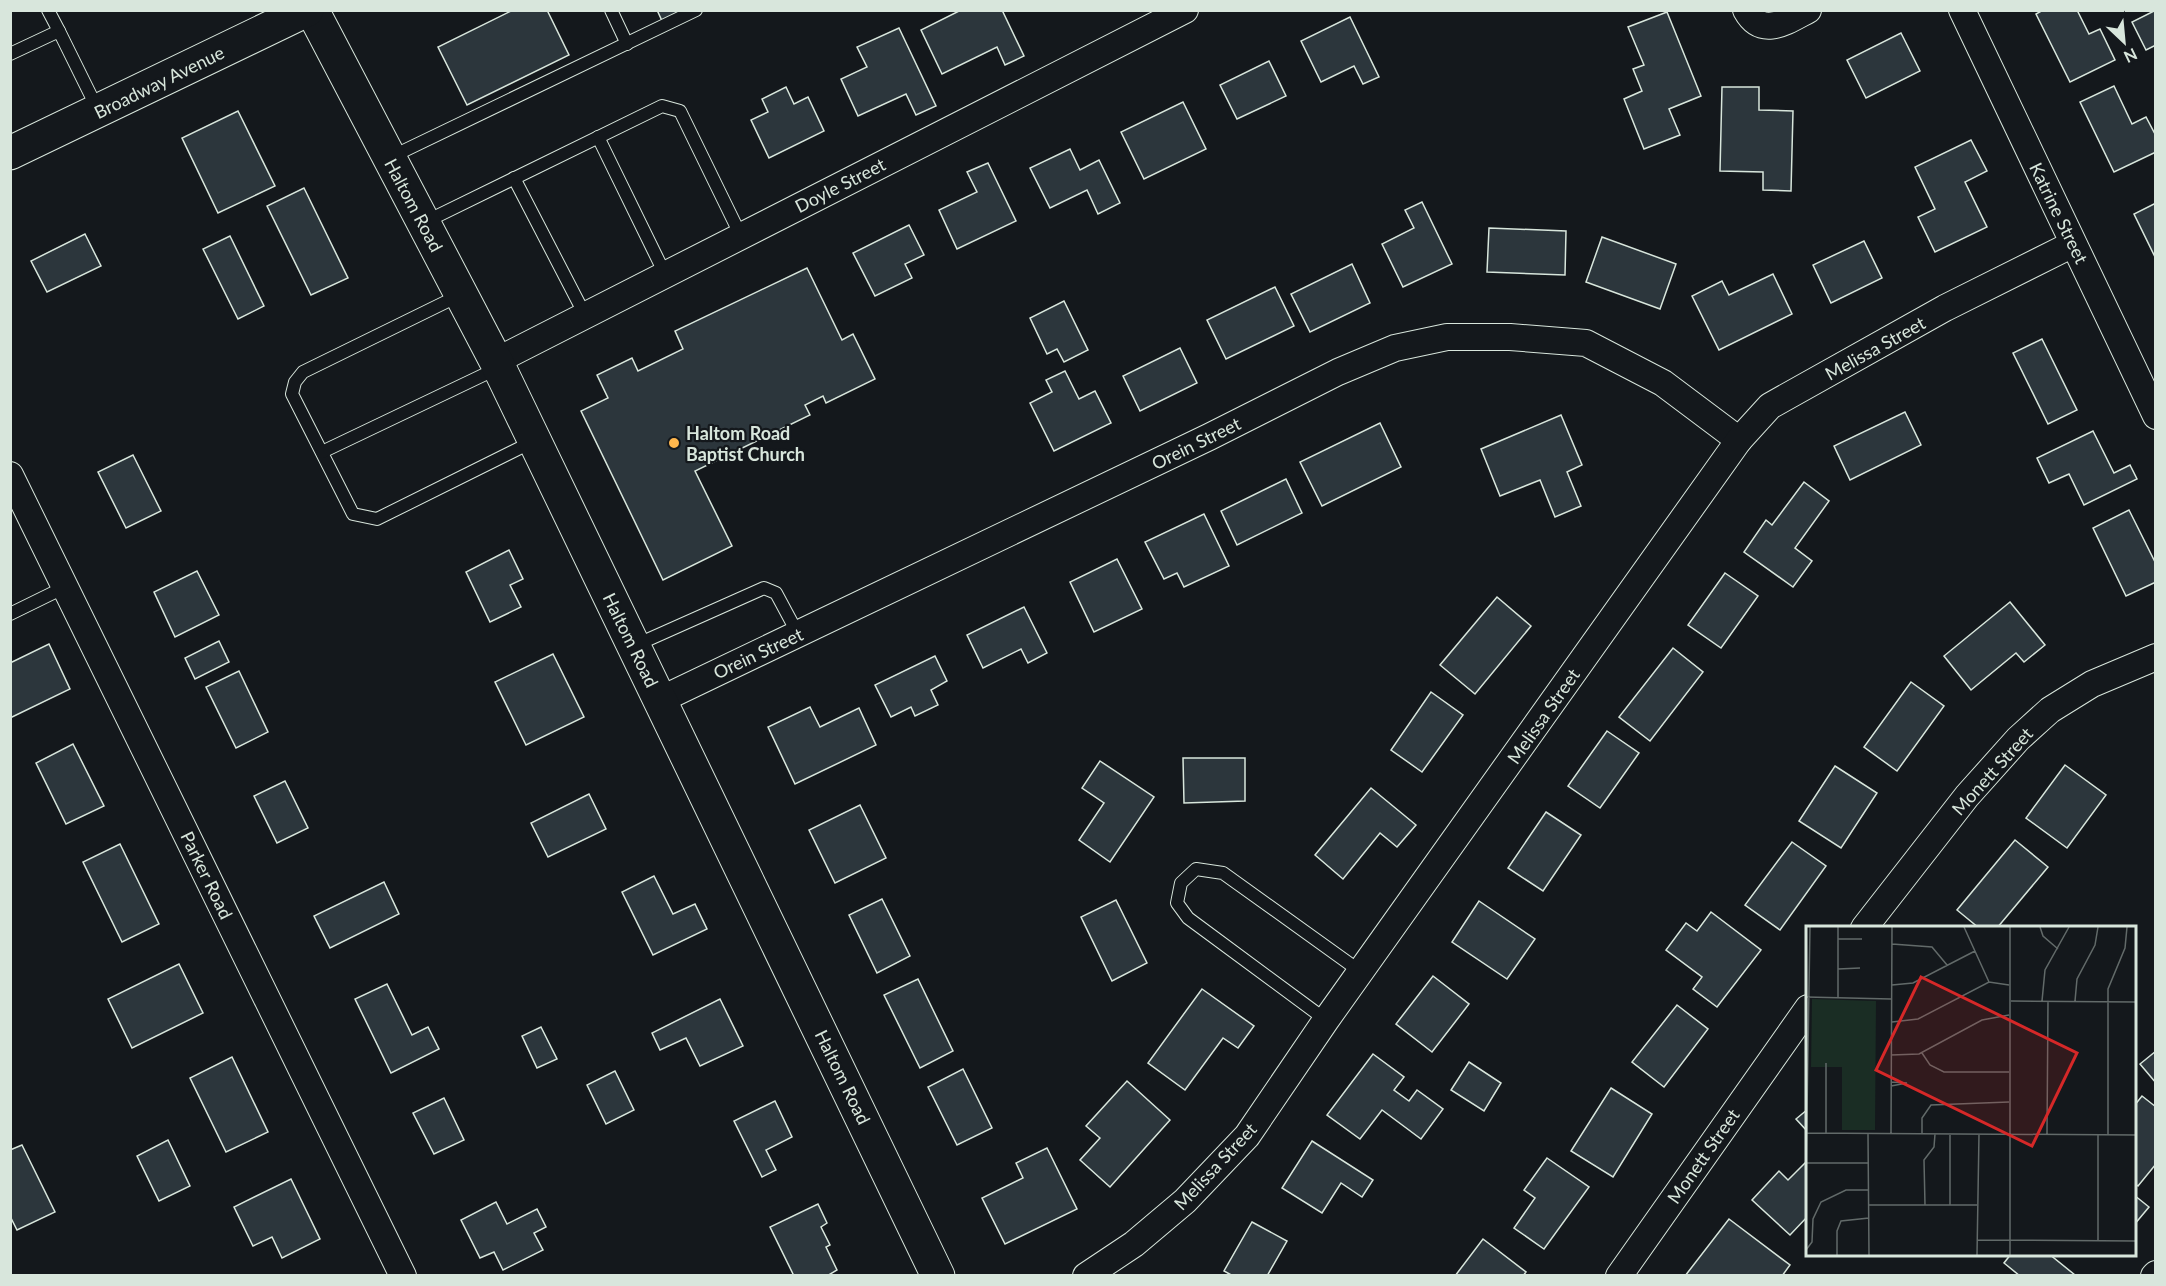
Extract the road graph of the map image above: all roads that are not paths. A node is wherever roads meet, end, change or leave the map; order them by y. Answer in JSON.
{"nodes":[{"id":1,"x":48,"y":10,"type":"edge"},
{"id":2,"x":310,"y":10,"type":"edge"},
{"id":3,"x":611,"y":10,"type":"edge"},
{"id":4,"x":696,"y":10,"type":"edge"},
{"id":5,"x":1185,"y":10,"type":"edge"},
{"id":6,"x":1746,"y":10,"type":"edge"},
{"id":7,"x":1808,"y":10,"type":"edge"},
{"id":8,"x":1962,"y":10,"type":"edge"},
{"id":9,"x":58,"y":30,"type":"junction"},
{"id":10,"x":627,"y":44,"type":"junction"},
{"id":11,"x":10,"y":54,"type":"edge"},
{"id":12,"x":99,"y":111,"type":"junction"},
{"id":13,"x":598,"y":137,"type":"junction"},
{"id":14,"x":10,"y":153,"type":"edge"},
{"id":15,"x":390,"y":158,"type":"junction"},
{"id":16,"x":514,"y":178,"type":"junction"},
{"id":17,"x":424,"y":223,"type":"junction"},
{"id":18,"x":741,"y":236,"type":"junction"},
{"id":19,"x":2073,"y":244,"type":"junction"},
{"id":20,"x":665,"y":274,"type":"junction"},
{"id":21,"x":461,"y":294,"type":"junction"},
{"id":22,"x":585,"y":315,"type":"junction"},
{"id":23,"x":498,"y":364,"type":"junction"},
{"id":24,"x":2156,"y":416,"type":"edge"},
{"id":25,"x":1739,"y":440,"type":"junction"},
{"id":26,"x":535,"y":441,"type":"junction"},
{"id":27,"x":322,"y":452,"type":"junction"},
{"id":28,"x":10,"y":475,"type":"edge"},
{"id":29,"x":65,"y":587,"type":"junction"},
{"id":30,"x":10,"y":614,"type":"edge"},
{"id":31,"x":798,"y":634,"type":"junction"},
{"id":32,"x":634,"y":645,"type":"junction"},
{"id":33,"x":2156,"y":657,"type":"edge"},
{"id":34,"x":660,"y":700,"type":"junction"},
{"id":35,"x":1865,"y":926,"type":"edge"},
{"id":36,"x":1361,"y":972,"type":"junction"},
{"id":37,"x":1806,"y":1011,"type":"edge"},
{"id":38,"x":1326,"y":1020,"type":"junction"},
{"id":39,"x":403,"y":1275,"type":"edge"},
{"id":40,"x":938,"y":1275,"type":"edge"},
{"id":41,"x":1086,"y":1275,"type":"edge"},
{"id":42,"x":1619,"y":1275,"type":"edge"}],
"edges":[{"from":1,"to":9,"type":"lane"},
{"from":2,"to":12,"type":"main road","name":"Broadway Avenue"},
{"from":2,"to":15,"type":"main road","name":"Haltom Road"},
{"from":3,"to":10,"type":"lane"},
{"from":4,"to":10,"type":"lane"},
{"from":5,"to":18,"type":"street","name":"Doyle Street"},
{"from":6,"to":7,"type":"street"},
{"from":8,"to":19,"type":"street","name":"Katrine Street"},
{"from":9,"to":11,"type":"lane"},
{"from":9,"to":12,"type":"lane"},
{"from":10,"to":15,"type":"lane"},
{"from":12,"to":14,"type":"main road","name":"Broadway Avenue"},
{"from":13,"to":16,"type":"lane"},
{"from":13,"to":18,"type":"lane"},
{"from":13,"to":20,"type":"lane"},
{"from":15,"to":17,"type":"main road","name":"Haltom Road"},
{"from":16,"to":17,"type":"lane"},
{"from":16,"to":22,"type":"lane"},
{"from":17,"to":21,"type":"main road","name":"Haltom Road"},
{"from":18,"to":20,"type":"street","name":"Doyle Street"},
{"from":19,"to":24,"type":"street","name":"Katrine Street"},
{"from":19,"to":25,"type":"street","name":"Melissa Street"},
{"from":20,"to":22,"type":"street","name":"Doyle Street"},
{"from":21,"to":23,"type":"main road","name":"Haltom Road"},
{"from":21,"to":27,"type":"lane"},
{"from":22,"to":23,"type":"street","name":"Doyle Street"},
{"from":23,"to":26,"type":"main road","name":"Haltom Road"},
{"from":23,"to":27,"type":"lane"},
{"from":25,"to":31,"type":"street","name":"Orein Street"},
{"from":25,"to":36,"type":"street","name":"Melissa Street"},
{"from":26,"to":27,"type":"lane"},
{"from":26,"to":32,"type":"main road","name":"Haltom Road"},
{"from":28,"to":29,"type":"street","name":"Parker Road"},
{"from":29,"to":30,"type":"lane"},
{"from":29,"to":39,"type":"street","name":"Parker Road"},
{"from":31,"to":32,"type":"lane"},
{"from":31,"to":34,"type":"street","name":"Orein Street"},
{"from":32,"to":34,"type":"main road","name":"Haltom Road"},
{"from":33,"to":35,"type":"street","name":"Monett Street"},
{"from":34,"to":40,"type":"main road","name":"Haltom Road"},
{"from":36,"to":38,"type":"street","name":"Melissa Street"},
{"from":36,"to":38,"type":"lane"},
{"from":37,"to":42,"type":"street","name":"Monett Street"},
{"from":38,"to":41,"type":"street","name":"Melissa Street"}]}
